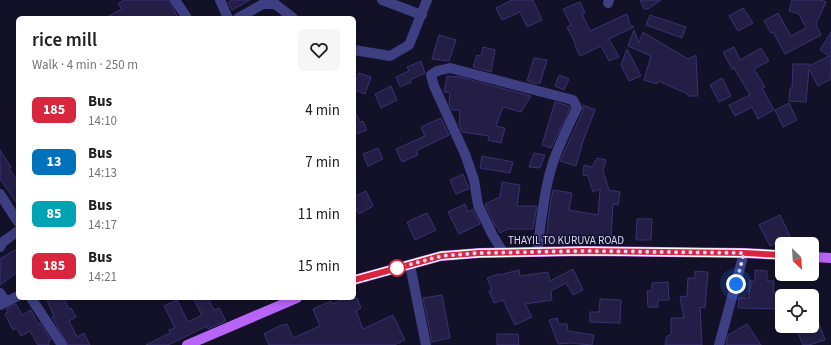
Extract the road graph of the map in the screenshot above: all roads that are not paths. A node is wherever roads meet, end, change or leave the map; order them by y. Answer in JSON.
{"nodes":[{"id":1,"x":174,"y":0,"type":"edge"},
{"id":2,"x":220,"y":0,"type":"edge"},
{"id":3,"x":382,"y":0,"type":"edge"},
{"id":4,"x":427,"y":0,"type":"edge"},
{"id":5,"x":422,"y":15,"type":"junction"},
{"id":6,"x":186,"y":16,"type":"edge"},
{"id":7,"x":227,"y":16,"type":"edge"},
{"id":8,"x":242,"y":16,"type":"edge"},
{"id":9,"x":290,"y":16,"type":"edge"},
{"id":10,"x":356,"y":50,"type":"edge"},
{"id":11,"x":0,"y":194,"type":"edge"},
{"id":12,"x":16,"y":219,"type":"edge"},
{"id":13,"x":16,"y":232,"type":"edge"},
{"id":14,"x":0,"y":246,"type":"edge"},
{"id":15,"x":502,"y":252,"type":"junction"},
{"id":16,"x":537,"y":252,"type":"junction"},
{"id":17,"x":744,"y":253,"type":"junction"},
{"id":18,"x":775,"y":255,"type":"edge"},
{"id":19,"x":819,"y":257,"type":"edge"},
{"id":20,"x":831,"y":258,"type":"edge"},
{"id":21,"x":410,"y":265,"type":"junction"},
{"id":22,"x":356,"y":279,"type":"edge"},
{"id":23,"x":0,"y":293,"type":"edge"},
{"id":24,"x":16,"y":297,"type":"edge"},
{"id":25,"x":32,"y":300,"type":"edge"},
{"id":26,"x":293,"y":300,"type":"edge"},
{"id":27,"x":3,"y":304,"type":"edge"},
{"id":28,"x":62,"y":345,"type":"edge"},
{"id":29,"x":187,"y":345,"type":"edge"},
{"id":30,"x":426,"y":345,"type":"edge"},
{"id":31,"x":719,"y":345,"type":"edge"}],
"edges":[{"from":1,"to":6,"type":"street"},
{"from":2,"to":7,"type":"street"},
{"from":3,"to":5,"type":"street"},
{"from":4,"to":5,"type":"street"},
{"from":5,"to":10,"type":"street"},
{"from":8,"to":9,"type":"street"},
{"from":11,"to":12,"type":"street"},
{"from":13,"to":14,"type":"street"},
{"from":15,"to":16,"type":"main road","name":"THAYIL TO KURUVA ROAD"},
{"from":15,"to":16,"type":"street"},
{"from":15,"to":21,"type":"main road","name":"THAYIL TO KURUVA ROAD"},
{"from":16,"to":17,"type":"main road","name":"THAYIL TO KURUVA ROAD"},
{"from":17,"to":18,"type":"main road","name":"THAYIL TO KURUVA ROAD"},
{"from":17,"to":31,"type":"street"},
{"from":19,"to":20,"type":"main road"},
{"from":21,"to":22,"type":"main road","name":"THAYIL TO KURUVA ROAD"},
{"from":21,"to":30,"type":"street"},
{"from":23,"to":27,"type":"street"},
{"from":24,"to":27,"type":"street"},
{"from":25,"to":28,"type":"street"},
{"from":26,"to":29,"type":"main road"}]}
